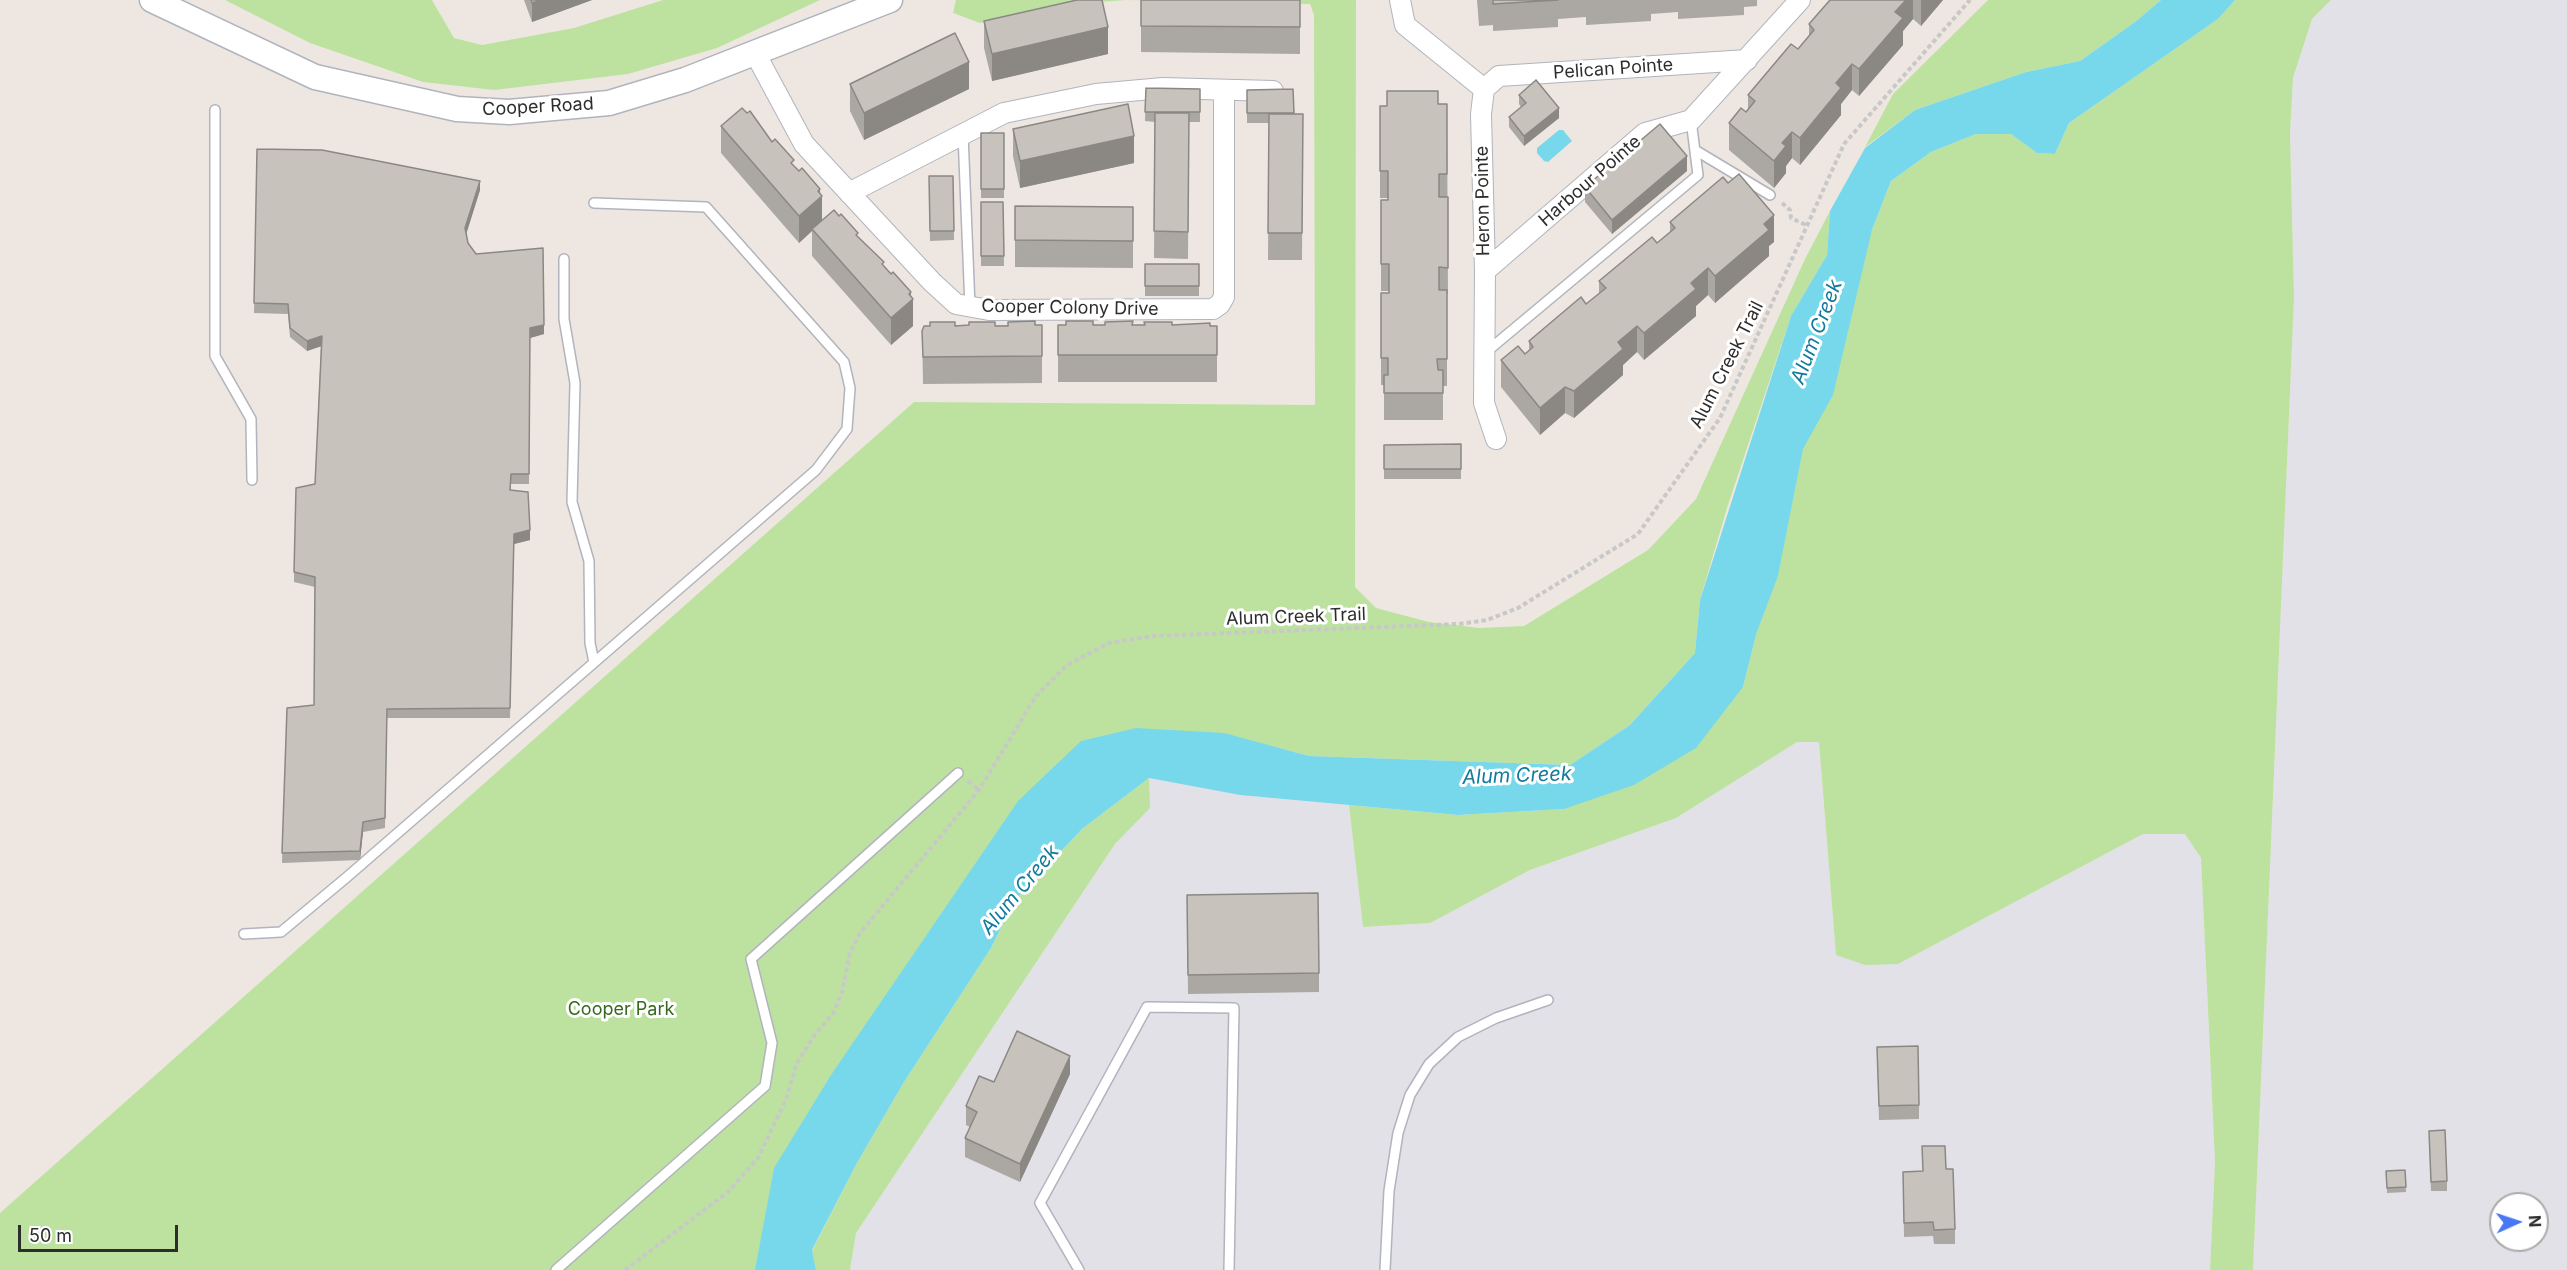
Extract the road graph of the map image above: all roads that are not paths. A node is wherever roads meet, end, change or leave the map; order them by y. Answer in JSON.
{"nodes":[{"id":1,"x":152,"y":0,"type":"edge"},
{"id":2,"x":890,"y":0,"type":"edge"},
{"id":3,"x":1400,"y":0,"type":"edge"},
{"id":4,"x":1800,"y":0,"type":"edge"},
{"id":5,"x":755,"y":52,"type":"junction"},
{"id":6,"x":1746,"y":60,"type":"junction"},
{"id":7,"x":1484,"y":89,"type":"junction"},
{"id":8,"x":1224,"y":91,"type":"junction"},
{"id":9,"x":1276,"y":91,"type":"edge"},
{"id":10,"x":215,"y":110,"type":"dead end"},
{"id":11,"x":1691,"y":120,"type":"junction"},
{"id":12,"x":963,"y":134,"type":"junction"},
{"id":13,"x":1695,"y":150,"type":"junction"},
{"id":14,"x":849,"y":193,"type":"junction"},
{"id":15,"x":1770,"y":195,"type":"road end"},
{"id":16,"x":594,"y":203,"type":"dead end"},
{"id":17,"x":564,"y":260,"type":"dead end"},
{"id":18,"x":1485,"y":271,"type":"junction"},
{"id":19,"x":970,"y":307,"type":"junction"},
{"id":20,"x":1484,"y":354,"type":"junction"},
{"id":21,"x":1496,"y":439,"type":"dead end"},
{"id":22,"x":252,"y":480,"type":"dead end"},
{"id":23,"x":594,"y":662,"type":"junction"},
{"id":24,"x":958,"y":773,"type":"dead end"},
{"id":25,"x":244,"y":934,"type":"dead end"},
{"id":26,"x":1548,"y":1000,"type":"dead end"},
{"id":27,"x":555,"y":1270,"type":"edge"},
{"id":28,"x":1079,"y":1270,"type":"edge"},
{"id":29,"x":1229,"y":1270,"type":"edge"},
{"id":30,"x":1385,"y":1270,"type":"edge"}],
"edges":[{"from":1,"to":5,"type":"street","name":"Cooper Road"},
{"from":2,"to":5,"type":"street","name":"Cooper Road"},
{"from":3,"to":7,"type":"street"},
{"from":4,"to":6,"type":"street"},
{"from":5,"to":14,"type":"street","name":"Cooper Colony Drive"},
{"from":6,"to":7,"type":"street","name":"Pelican Pointe"},
{"from":6,"to":11,"type":"street"},
{"from":7,"to":18,"type":"street","name":"Heron Pointe"},
{"from":8,"to":9,"type":"street"},
{"from":8,"to":12,"type":"street"},
{"from":8,"to":19,"type":"street","name":"Cooper Colony Drive"},
{"from":10,"to":22,"type":"lane"},
{"from":11,"to":13,"type":"lane"},
{"from":11,"to":18,"type":"street","name":"Harbour Pointe"},
{"from":12,"to":14,"type":"street"},
{"from":12,"to":19,"type":"lane"},
{"from":13,"to":15,"type":"lane"},
{"from":13,"to":20,"type":"lane"},
{"from":14,"to":19,"type":"street","name":"Cooper Colony Drive"},
{"from":16,"to":23,"type":"lane"},
{"from":17,"to":23,"type":"lane"},
{"from":18,"to":20,"type":"street","name":"Heron Pointe"},
{"from":20,"to":21,"type":"street","name":"Heron Pointe"},
{"from":23,"to":25,"type":"lane"},
{"from":24,"to":27,"type":"lane"},
{"from":26,"to":30,"type":"lane"},
{"from":28,"to":29,"type":"lane"}]}
